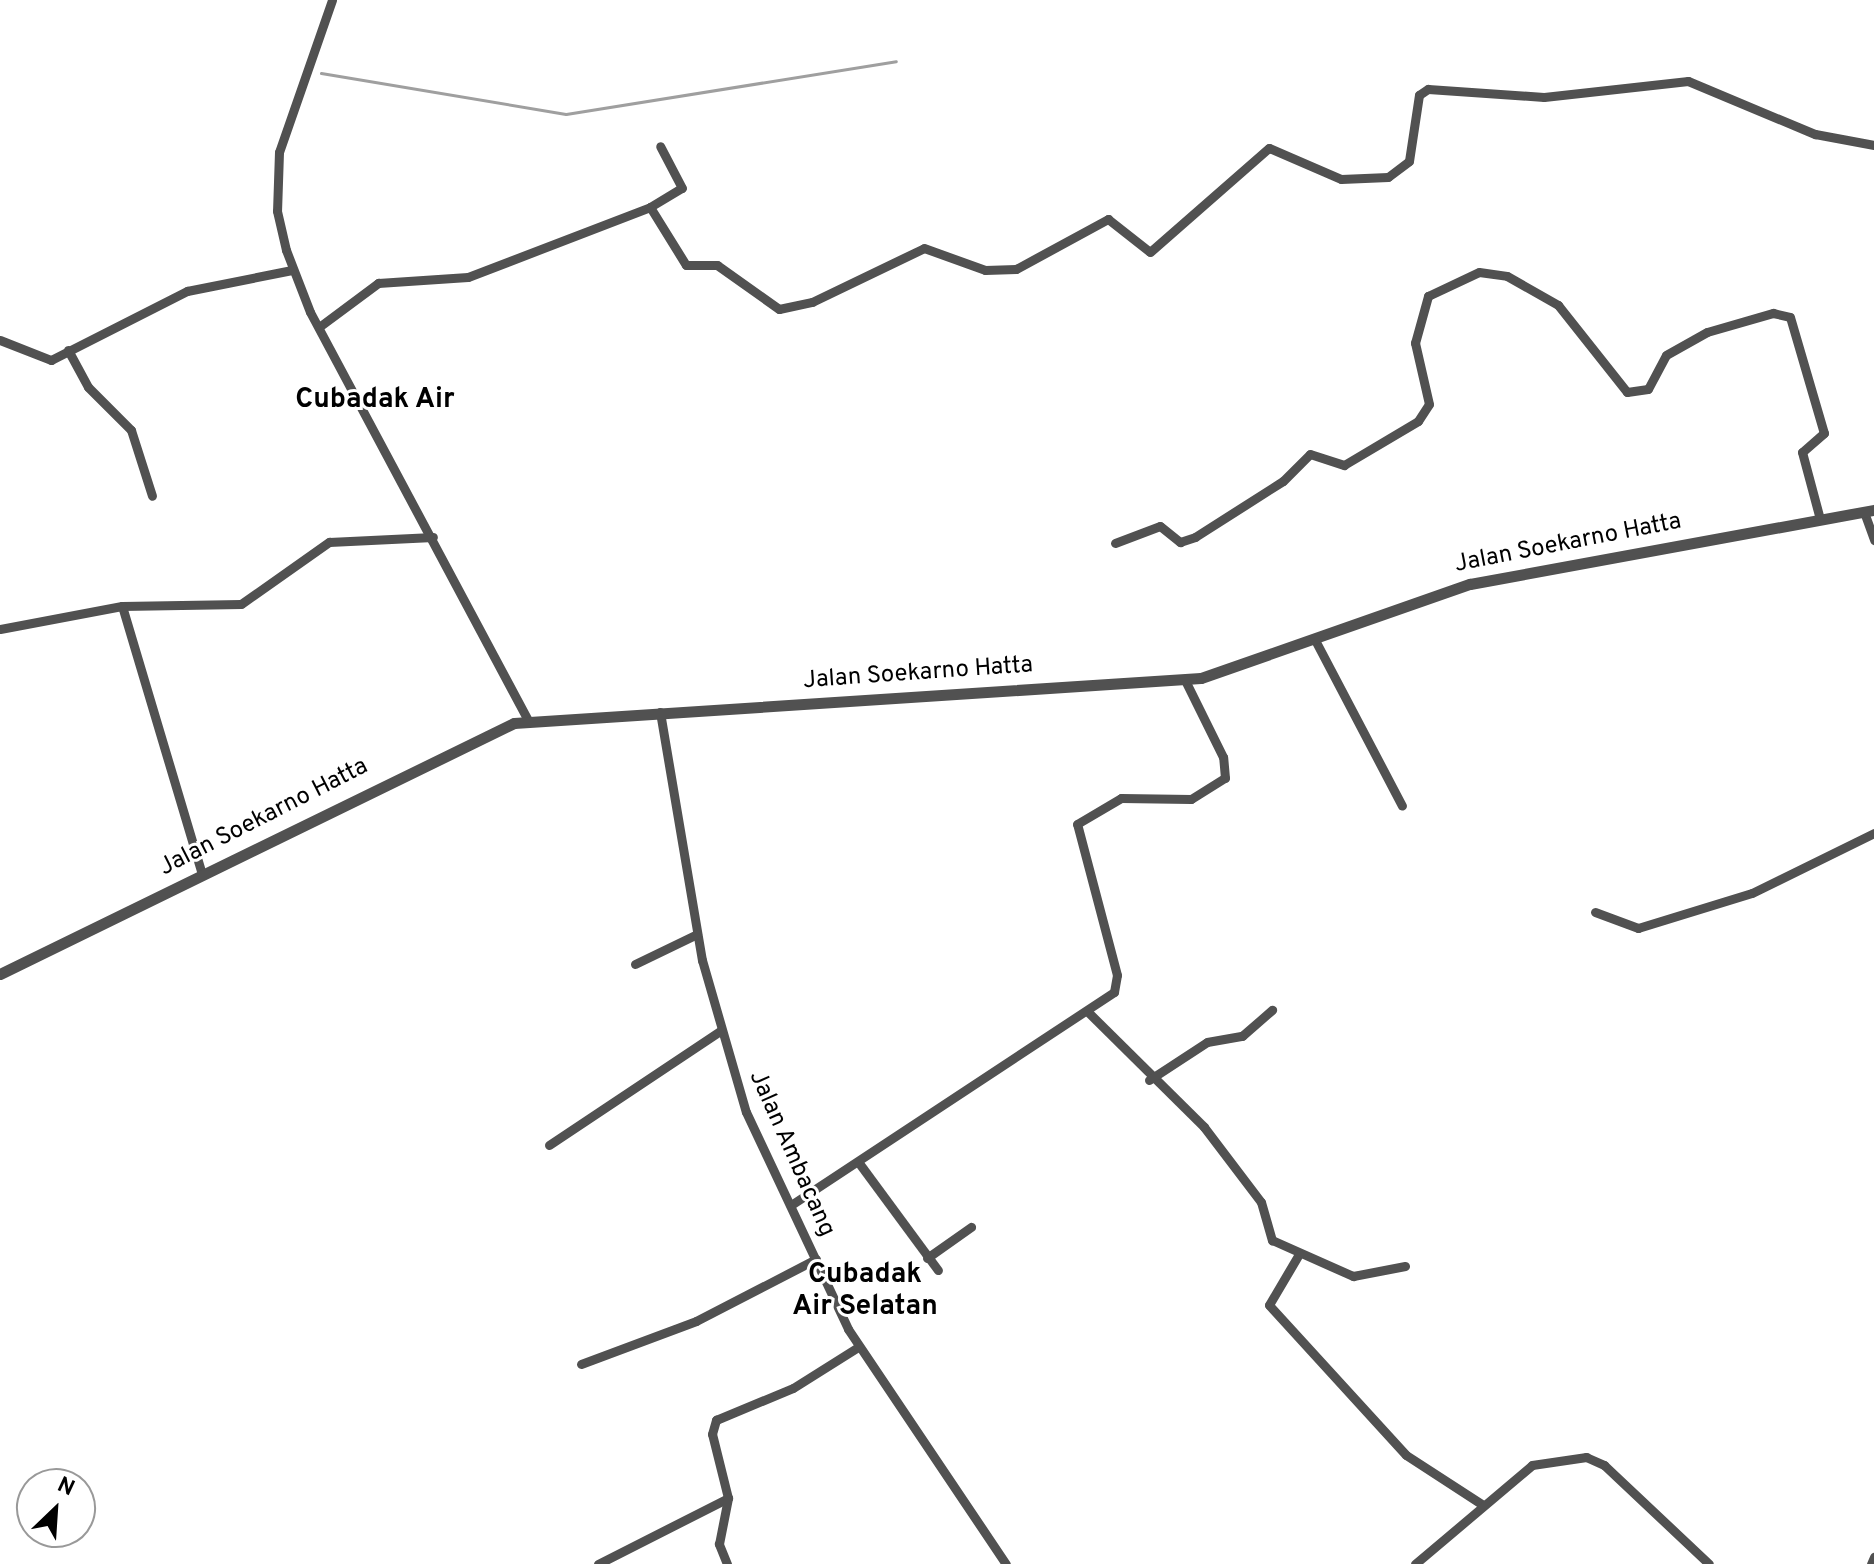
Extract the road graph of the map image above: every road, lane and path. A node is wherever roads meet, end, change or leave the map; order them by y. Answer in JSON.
{"nodes":[{"id":1,"x":332,"y":0,"type":"edge"},
{"id":2,"x":1874,"y":145,"type":"edge"},
{"id":3,"x":660,"y":146,"type":"dead end"},
{"id":4,"x":650,"y":207,"type":"junction"},
{"id":5,"x":292,"y":270,"type":"junction"},
{"id":6,"x":319,"y":327,"type":"junction"},
{"id":7,"x":0,"y":340,"type":"edge"},
{"id":8,"x":68,"y":350,"type":"junction"},
{"id":9,"x":152,"y":496,"type":"dead end"},
{"id":10,"x":1869,"y":511,"type":"edge"},
{"id":11,"x":1820,"y":519,"type":"junction"},
{"id":12,"x":433,"y":537,"type":"junction"},
{"id":13,"x":1874,"y":540,"type":"edge"},
{"id":14,"x":1115,"y":543,"type":"dead end"},
{"id":15,"x":122,"y":606,"type":"junction"},
{"id":16,"x":0,"y":629,"type":"edge"},
{"id":17,"x":1315,"y":640,"type":"junction"},
{"id":18,"x":1185,"y":680,"type":"junction"},
{"id":19,"x":660,"y":712,"type":"junction"},
{"id":20,"x":528,"y":720,"type":"junction"},
{"id":21,"x":1402,"y":806,"type":"dead end"},
{"id":22,"x":1874,"y":833,"type":"edge"},
{"id":23,"x":202,"y":874,"type":"junction"},
{"id":24,"x":1595,"y":912,"type":"dead end"},
{"id":25,"x":697,"y":934,"type":"junction"},
{"id":26,"x":635,"y":964,"type":"dead end"},
{"id":27,"x":0,"y":974,"type":"edge"},
{"id":28,"x":1272,"y":1010,"type":"dead end"},
{"id":29,"x":1089,"y":1013,"type":"junction"},
{"id":30,"x":720,"y":1031,"type":"junction"},
{"id":31,"x":1149,"y":1080,"type":"junction"},
{"id":32,"x":549,"y":1145,"type":"dead end"},
{"id":33,"x":859,"y":1163,"type":"junction"},
{"id":34,"x":791,"y":1205,"type":"junction"},
{"id":35,"x":971,"y":1227,"type":"dead end"},
{"id":36,"x":1299,"y":1254,"type":"junction"},
{"id":37,"x":927,"y":1258,"type":"junction"},
{"id":38,"x":816,"y":1259,"type":"junction"},
{"id":39,"x":1405,"y":1266,"type":"dead end"},
{"id":40,"x":938,"y":1270,"type":"dead end"},
{"id":41,"x":858,"y":1347,"type":"junction"},
{"id":42,"x":581,"y":1364,"type":"dead end"},
{"id":43,"x":728,"y":1498,"type":"junction"},
{"id":44,"x":1483,"y":1505,"type":"junction"},
{"id":45,"x":1874,"y":1557,"type":"edge"},
{"id":46,"x":598,"y":1564,"type":"edge"},
{"id":47,"x":727,"y":1564,"type":"edge"},
{"id":48,"x":1006,"y":1564,"type":"edge"},
{"id":49,"x":1415,"y":1564,"type":"edge"},
{"id":50,"x":1709,"y":1564,"type":"edge"},
{"id":51,"x":1871,"y":1564,"type":"edge"}],
"edges":[{"from":1,"to":5,"type":"street"},
{"from":2,"to":4,"type":"street"},
{"from":3,"to":4,"type":"street"},
{"from":4,"to":6,"type":"street"},
{"from":5,"to":6,"type":"street"},
{"from":5,"to":8,"type":"street"},
{"from":6,"to":12,"type":"street"},
{"from":7,"to":8,"type":"street"},
{"from":8,"to":9,"type":"street"},
{"from":10,"to":11,"type":"street","name":"Jalan Soekarno Hatta"},
{"from":10,"to":13,"type":"street"},
{"from":11,"to":14,"type":"street"},
{"from":11,"to":17,"type":"street","name":"Jalan Soekarno Hatta"},
{"from":12,"to":15,"type":"street"},
{"from":12,"to":20,"type":"street"},
{"from":15,"to":16,"type":"street"},
{"from":15,"to":23,"type":"street"},
{"from":17,"to":18,"type":"street","name":"Jalan Soekarno Hatta"},
{"from":17,"to":21,"type":"street"},
{"from":18,"to":19,"type":"street","name":"Jalan Soekarno Hatta"},
{"from":18,"to":29,"type":"street"},
{"from":19,"to":20,"type":"street","name":"Jalan Soekarno Hatta"},
{"from":19,"to":25,"type":"street","name":"Jalan Ambacang"},
{"from":20,"to":23,"type":"street","name":"Jalan Soekarno Hatta"},
{"from":22,"to":24,"type":"street"},
{"from":23,"to":27,"type":"street","name":"Jalan Soekarno Hatta"},
{"from":25,"to":26,"type":"street"},
{"from":25,"to":30,"type":"street","name":"Jalan Ambacang"},
{"from":28,"to":31,"type":"street"},
{"from":29,"to":31,"type":"street"},
{"from":29,"to":33,"type":"street"},
{"from":30,"to":32,"type":"street"},
{"from":30,"to":34,"type":"street","name":"Jalan Ambacang"},
{"from":31,"to":36,"type":"street"},
{"from":33,"to":34,"type":"street"},
{"from":33,"to":37,"type":"street"},
{"from":34,"to":38,"type":"street","name":"Jalan Ambacang"},
{"from":35,"to":37,"type":"street"},
{"from":36,"to":39,"type":"street"},
{"from":36,"to":44,"type":"street"},
{"from":37,"to":40,"type":"street"},
{"from":38,"to":41,"type":"street","name":"Jalan Ambacang"},
{"from":38,"to":42,"type":"street"},
{"from":41,"to":43,"type":"street"},
{"from":41,"to":48,"type":"street","name":"Jalan Ambacang"},
{"from":43,"to":46,"type":"street"},
{"from":43,"to":47,"type":"street"},
{"from":44,"to":49,"type":"street"},
{"from":44,"to":50,"type":"street"},
{"from":45,"to":51,"type":"street"}]}
